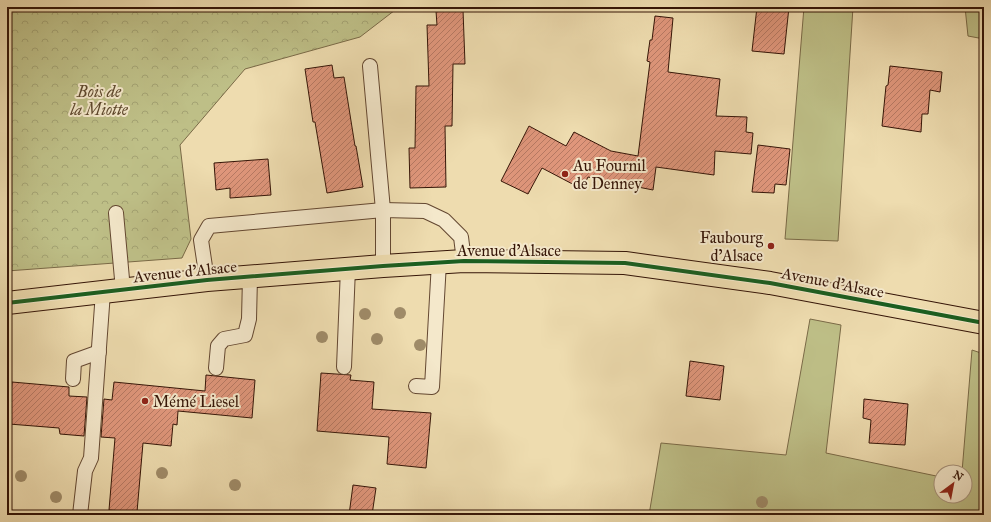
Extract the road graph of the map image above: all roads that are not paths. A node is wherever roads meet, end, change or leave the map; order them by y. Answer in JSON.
{"nodes":[{"id":1,"x":370,"y":66,"type":"dead end"},
{"id":2,"x":383,"y":210,"type":"junction"},
{"id":3,"x":116,"y":213,"type":"dead end"},
{"id":4,"x":464,"y":261,"type":"junction"},
{"id":5,"x":439,"y":262,"type":"junction"},
{"id":6,"x":382,"y":266,"type":"junction"},
{"id":7,"x":348,"y":268,"type":"junction"},
{"id":8,"x":250,"y":277,"type":"junction"},
{"id":9,"x":207,"y":280,"type":"junction"},
{"id":10,"x":113,"y":291,"type":"junction"},
{"id":11,"x":7,"y":303,"type":"edge"},
{"id":12,"x":984,"y":322,"type":"edge"},
{"id":13,"x":99,"y":352,"type":"junction"},
{"id":14,"x":344,"y":367,"type":"dead end"},
{"id":15,"x":216,"y":368,"type":"dead end"},
{"id":16,"x":73,"y":379,"type":"dead end"},
{"id":17,"x":416,"y":386,"type":"dead end"},
{"id":18,"x":80,"y":515,"type":"edge"}],
"edges":[{"from":1,"to":2,"type":"lane"},
{"from":2,"to":4,"type":"lane"},
{"from":2,"to":6,"type":"lane"},
{"from":2,"to":9,"type":"lane"},
{"from":3,"to":10,"type":"lane"},
{"from":4,"to":5,"type":"main road","name":"Avenue d'Alsace"},
{"from":4,"to":12,"type":"main road","name":"Avenue d'Alsace"},
{"from":5,"to":6,"type":"main road","name":"Avenue d'Alsace"},
{"from":5,"to":17,"type":"lane"},
{"from":6,"to":7,"type":"main road","name":"Avenue d'Alsace"},
{"from":7,"to":8,"type":"main road","name":"Avenue d'Alsace"},
{"from":7,"to":14,"type":"lane"},
{"from":8,"to":9,"type":"main road","name":"Avenue d'Alsace"},
{"from":8,"to":15,"type":"lane"},
{"from":9,"to":10,"type":"main road","name":"Avenue d'Alsace"},
{"from":10,"to":11,"type":"main road","name":"Avenue d'Alsace"},
{"from":10,"to":13,"type":"lane"},
{"from":13,"to":16,"type":"lane"},
{"from":13,"to":18,"type":"lane"}]}
